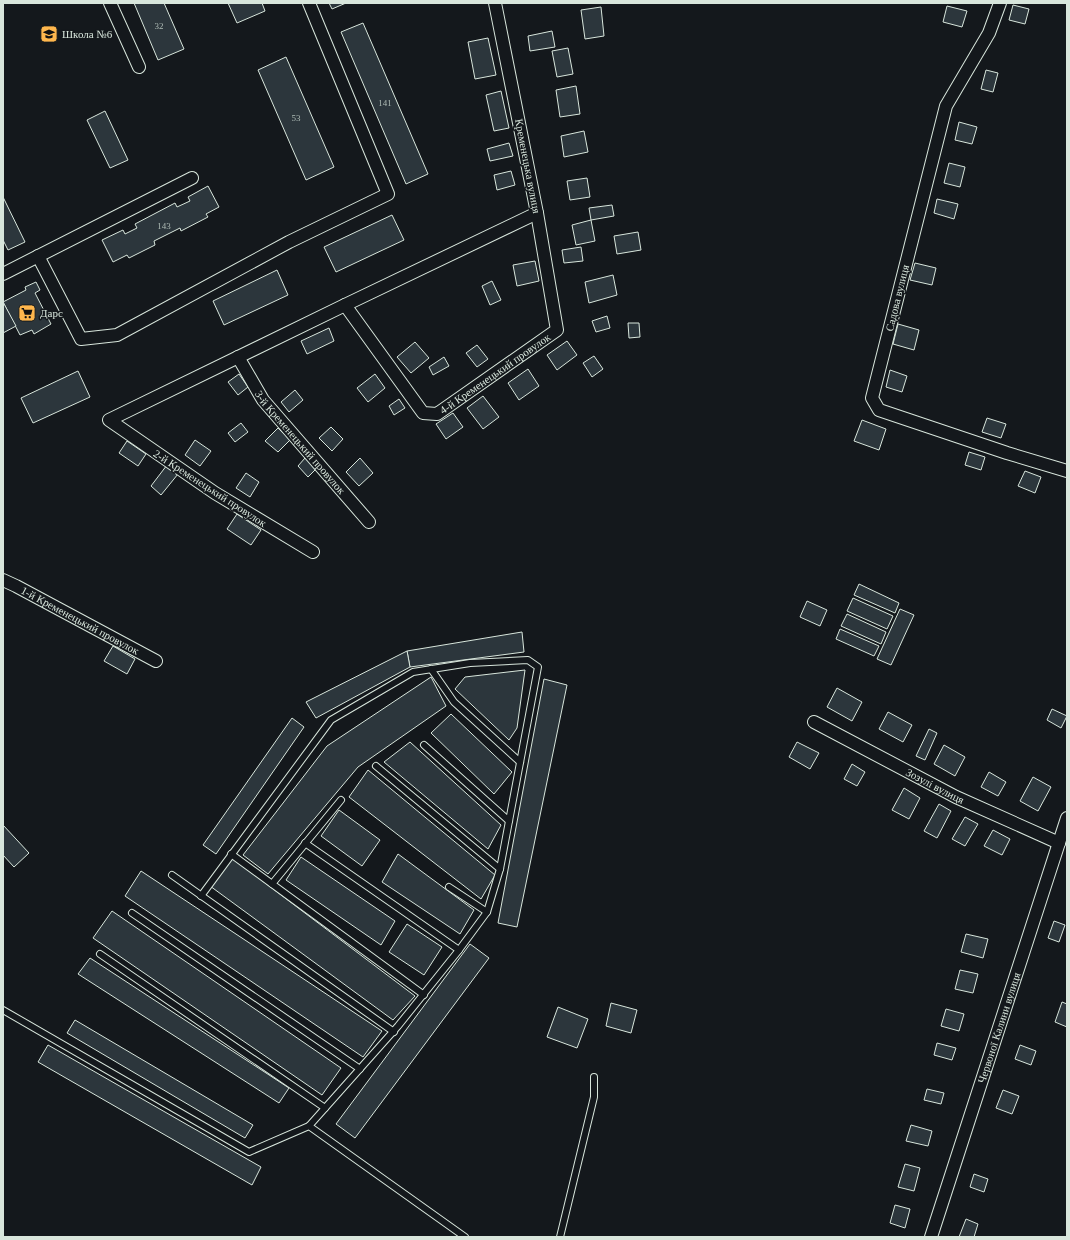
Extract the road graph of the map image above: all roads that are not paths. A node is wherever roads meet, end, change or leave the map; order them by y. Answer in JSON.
{"nodes":[{"id":1,"x":110,"y":3,"type":"edge"},
{"id":2,"x":309,"y":3,"type":"edge"},
{"id":3,"x":495,"y":3,"type":"edge"},
{"id":4,"x":1000,"y":3,"type":"edge"},
{"id":5,"x":139,"y":67,"type":"dead end"},
{"id":6,"x":192,"y":178,"type":"dead end"},
{"id":7,"x":537,"y":213,"type":"junction"},
{"id":8,"x":38,"y":256,"type":"junction"},
{"id":9,"x":3,"y":274,"type":"edge"},
{"id":10,"x":345,"y":305,"type":"junction"},
{"id":11,"x":557,"y":330,"type":"joint"},
{"id":12,"x":238,"y":357,"type":"junction"},
{"id":13,"x":1067,"y":471,"type":"edge"},
{"id":14,"x":369,"y":522,"type":"dead end"},
{"id":15,"x":313,"y":552,"type":"dead end"},
{"id":16,"x":3,"y":580,"type":"edge"},
{"id":17,"x":156,"y":661,"type":"dead end"},
{"id":18,"x":431,"y":669,"type":"junction"},
{"id":19,"x":814,"y":722,"type":"dead end"},
{"id":20,"x":424,"y":745,"type":"dead end"},
{"id":21,"x":520,"y":762,"type":"junction"},
{"id":22,"x":376,"y":766,"type":"dead end"},
{"id":23,"x":341,"y":800,"type":"dead end"},
{"id":24,"x":1067,"y":818,"type":"edge"},
{"id":25,"x":509,"y":821,"type":"junction"},
{"id":26,"x":305,"y":843,"type":"junction"},
{"id":27,"x":1059,"y":843,"type":"junction"},
{"id":28,"x":232,"y":854,"type":"junction"},
{"id":29,"x":500,"y":869,"type":"junction"},
{"id":30,"x":172,"y":875,"type":"dead end"},
{"id":31,"x":272,"y":884,"type":"junction"},
{"id":32,"x":449,"y":887,"type":"dead end"},
{"id":33,"x":201,"y":896,"type":"junction"},
{"id":34,"x":487,"y":912,"type":"junction"},
{"id":35,"x":132,"y":913,"type":"dead end"},
{"id":36,"x":459,"y":950,"type":"junction"},
{"id":37,"x":100,"y":954,"type":"dead end"},
{"id":38,"x":424,"y":994,"type":"junction"},
{"id":39,"x":3,"y":1010,"type":"edge"},
{"id":40,"x":394,"y":1032,"type":"junction"},
{"id":41,"x":360,"y":1069,"type":"junction"},
{"id":42,"x":594,"y":1077,"type":"dead end"},
{"id":43,"x":325,"y":1108,"type":"junction"},
{"id":44,"x":309,"y":1126,"type":"junction"},
{"id":45,"x":465,"y":1237,"type":"edge"},
{"id":46,"x":560,"y":1237,"type":"edge"},
{"id":47,"x":931,"y":1237,"type":"edge"}],
"edges":[{"from":1,"to":5,"type":"street"},
{"from":2,"to":8,"type":"street"},
{"from":3,"to":7,"type":"street","name":"Кременецька вулиця"},
{"from":4,"to":13,"type":"street","name":"Садова вулиця"},
{"from":6,"to":8,"type":"street"},
{"from":7,"to":10,"type":"street"},
{"from":7,"to":11,"type":"street","name":"Кременецька вулиця"},
{"from":8,"to":9,"type":"street"},
{"from":10,"to":11,"type":"street","name":"4-й Кременецький провулок"},
{"from":10,"to":12,"type":"street"},
{"from":12,"to":14,"type":"street","name":"3-й Кременецький провулок"},
{"from":12,"to":15,"type":"street","name":"2-й Кременецький провулок"},
{"from":16,"to":17,"type":"street","name":"1-й Кременецький провулок"},
{"from":18,"to":21,"type":"lane"},
{"from":18,"to":21,"type":"lane"},
{"from":18,"to":28,"type":"lane"},
{"from":19,"to":27,"type":"street","name":"Зозулі вулиця"},
{"from":20,"to":25,"type":"lane"},
{"from":21,"to":25,"type":"lane"},
{"from":22,"to":29,"type":"lane"},
{"from":23,"to":26,"type":"lane"},
{"from":24,"to":27,"type":"street","name":"Червоної Калини вулиця"},
{"from":25,"to":29,"type":"lane"},
{"from":26,"to":31,"type":"lane"},
{"from":26,"to":36,"type":"lane"},
{"from":27,"to":47,"type":"street","name":"Червоної Калини вулиця"},
{"from":28,"to":31,"type":"lane"},
{"from":28,"to":33,"type":"lane"},
{"from":29,"to":34,"type":"lane"},
{"from":30,"to":33,"type":"lane"},
{"from":31,"to":38,"type":"lane"},
{"from":32,"to":34,"type":"lane"},
{"from":33,"to":40,"type":"lane"},
{"from":34,"to":36,"type":"lane"},
{"from":35,"to":41,"type":"lane"},
{"from":36,"to":38,"type":"lane"},
{"from":37,"to":43,"type":"lane"},
{"from":38,"to":40,"type":"lane"},
{"from":39,"to":44,"type":"lane"},
{"from":40,"to":41,"type":"lane"},
{"from":41,"to":43,"type":"lane"},
{"from":42,"to":46,"type":"lane"},
{"from":43,"to":44,"type":"lane"},
{"from":44,"to":45,"type":"lane"}]}
